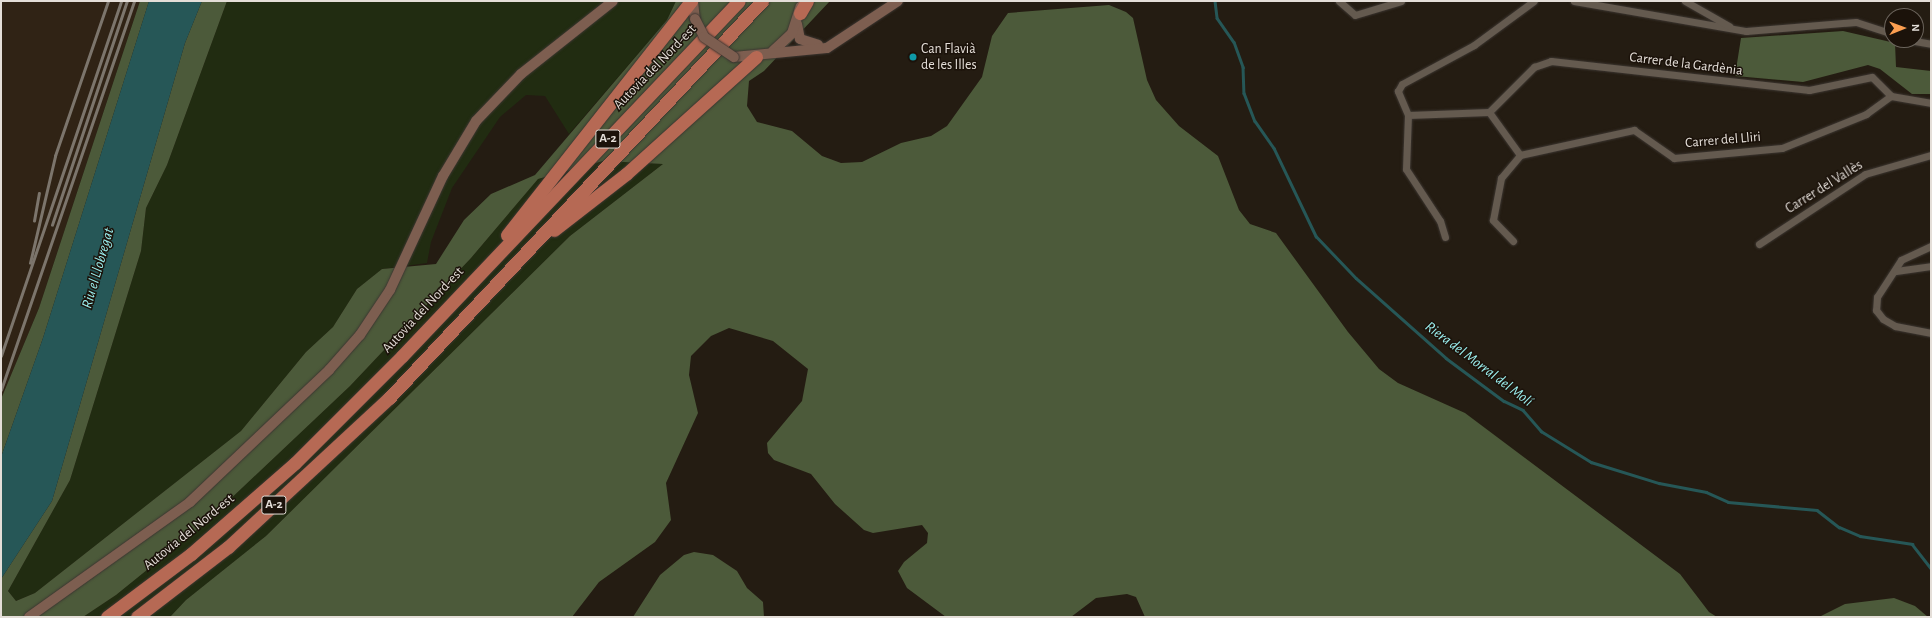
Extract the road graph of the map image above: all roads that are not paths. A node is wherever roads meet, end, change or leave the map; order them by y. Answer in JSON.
{"nodes":[{"id":1,"x":613,"y":1,"type":"edge"},
{"id":2,"x":692,"y":1,"type":"edge"},
{"id":3,"x":739,"y":1,"type":"edge"},
{"id":4,"x":762,"y":1,"type":"edge"},
{"id":5,"x":807,"y":1,"type":"edge"},
{"id":6,"x":898,"y":1,"type":"edge"},
{"id":7,"x":1339,"y":1,"type":"edge"},
{"id":8,"x":1401,"y":1,"type":"edge"},
{"id":9,"x":1534,"y":1,"type":"edge"},
{"id":10,"x":1574,"y":1,"type":"edge"},
{"id":11,"x":1685,"y":1,"type":"edge"},
{"id":12,"x":799,"y":13,"type":"edge"},
{"id":13,"x":1734,"y":28,"type":"junction"},
{"id":14,"x":1884,"y":31,"type":"edge"},
{"id":15,"x":835,"y":42,"type":"junction"},
{"id":16,"x":773,"y":52,"type":"junction"},
{"id":17,"x":756,"y":57,"type":"junction"},
{"id":18,"x":1891,"y":96,"type":"junction"},
{"id":19,"x":1931,"y":103,"type":"edge"},
{"id":20,"x":1489,"y":112,"type":"junction"},
{"id":21,"x":1408,"y":115,"type":"junction"},
{"id":22,"x":1520,"y":155,"type":"junction"},
{"id":23,"x":1931,"y":155,"type":"edge"},
{"id":24,"x":1445,"y":237,"type":"dead end"},
{"id":25,"x":1513,"y":241,"type":"dead end"},
{"id":26,"x":1759,"y":244,"type":"dead end"},
{"id":27,"x":532,"y":246,"type":"junction"},
{"id":28,"x":1931,"y":246,"type":"edge"},
{"id":29,"x":1931,"y":266,"type":"edge"},
{"id":30,"x":1896,"y":271,"type":"junction"},
{"id":31,"x":476,"y":278,"type":"junction"},
{"id":32,"x":1931,"y":333,"type":"edge"},
{"id":33,"x":29,"y":617,"type":"edge"},
{"id":34,"x":107,"y":617,"type":"edge"},
{"id":35,"x":137,"y":617,"type":"edge"}],
"edges":[{"from":1,"to":33,"type":"main road"},
{"from":2,"to":17,"type":"main road","bridge":true},
{"from":2,"to":31,"type":"highway"},
{"from":3,"to":31,"type":"highway","name":"Autovia del Nord-est","number":"A-2"},
{"from":4,"to":27,"type":"highway","number":"A-2"},
{"from":5,"to":12,"type":"highway"},
{"from":6,"to":15,"type":"main road"},
{"from":7,"to":8,"type":"street"},
{"from":9,"to":21,"type":"street"},
{"from":10,"to":13,"type":"street"},
{"from":11,"to":13,"type":"street"},
{"from":12,"to":15,"type":"main road"},
{"from":12,"to":16,"type":"main road"},
{"from":13,"to":14,"type":"street"},
{"from":15,"to":16,"type":"main road"},
{"from":16,"to":17,"type":"main road"},
{"from":17,"to":27,"type":"highway"},
{"from":18,"to":19,"type":"street"},
{"from":18,"to":20,"type":"street","name":"Carrer de la Gardènia"},
{"from":18,"to":22,"type":"street","name":"Carrer del Lliri"},
{"from":20,"to":21,"type":"street"},
{"from":20,"to":22,"type":"street"},
{"from":21,"to":24,"type":"street"},
{"from":22,"to":25,"type":"street"},
{"from":23,"to":26,"type":"street","name":"Carrer del Vallès"},
{"from":27,"to":35,"type":"highway","number":"A-2"},
{"from":28,"to":30,"type":"street"},
{"from":29,"to":30,"type":"street"},
{"from":30,"to":32,"type":"street"},
{"from":31,"to":34,"type":"highway","name":"Autovia del Nord-est","number":"A-2"}]}
